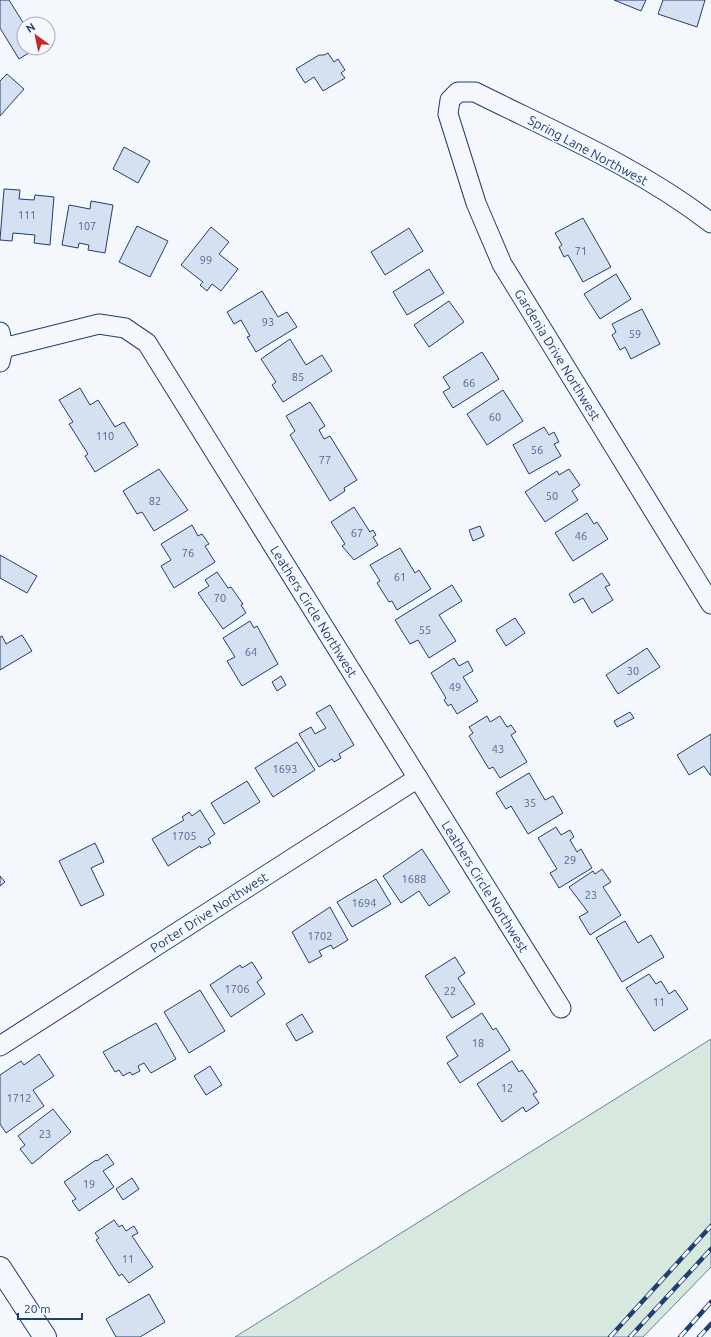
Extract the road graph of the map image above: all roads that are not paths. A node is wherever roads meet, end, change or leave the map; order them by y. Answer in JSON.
{"nodes":[{"id":1,"x":458,"y":92,"type":"joint"},
{"id":2,"x":711,"y":223,"type":"edge"},
{"id":3,"x":1,"y":348,"type":"edge"},
{"id":4,"x":711,"y":604,"type":"edge"},
{"id":5,"x":418,"y":778,"type":"junction"},
{"id":6,"x":561,"y":1008,"type":"dead end"},
{"id":7,"x":0,"y":1046,"type":"edge"},
{"id":8,"x":0,"y":1268,"type":"edge"},
{"id":9,"x":45,"y":1337,"type":"edge"}],
"edges":[{"from":1,"to":2,"type":"street","name":"Spring Lane Northwest"},
{"from":1,"to":4,"type":"street","name":"Gardenia Drive Northwest"},
{"from":3,"to":5,"type":"street","name":"Leathers Circle Northwest"},
{"from":5,"to":6,"type":"street","name":"Leathers Circle Northwest"},
{"from":5,"to":7,"type":"street","name":"Porter Drive Northwest"},
{"from":8,"to":9,"type":"street"}]}
